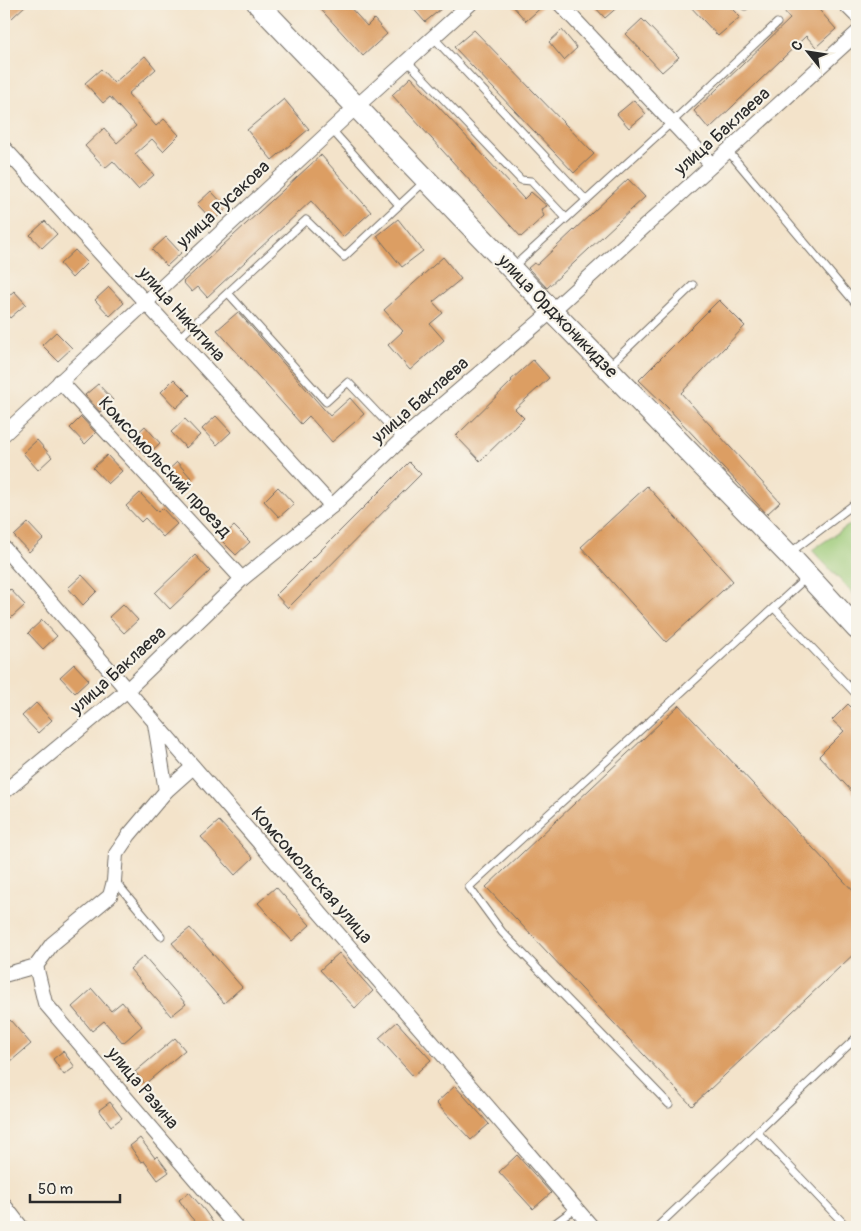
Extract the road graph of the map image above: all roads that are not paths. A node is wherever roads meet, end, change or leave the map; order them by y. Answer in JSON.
{"nodes":[{"id":1,"x":258,"y":4,"type":"edge"},
{"id":2,"x":470,"y":4,"type":"edge"},
{"id":3,"x":560,"y":4,"type":"edge"},
{"id":4,"x":845,"y":4,"type":"edge"},
{"id":5,"x":857,"y":16,"type":"edge"},
{"id":6,"x":777,"y":23,"type":"dead end"},
{"id":7,"x":857,"y":33,"type":"edge"},
{"id":8,"x":433,"y":37,"type":"junction"},
{"id":9,"x":406,"y":61,"type":"junction"},
{"id":10,"x":356,"y":106,"type":"junction"},
{"id":11,"x":672,"y":122,"type":"junction"},
{"id":12,"x":332,"y":130,"type":"junction"},
{"id":13,"x":4,"y":148,"type":"edge"},
{"id":14,"x":728,"y":151,"type":"junction"},
{"id":15,"x":712,"y":165,"type":"junction"},
{"id":16,"x":427,"y":179,"type":"junction"},
{"id":17,"x":586,"y":200,"type":"junction"},
{"id":18,"x":399,"y":205,"type":"junction"},
{"id":19,"x":566,"y":218,"type":"junction"},
{"id":20,"x":512,"y":268,"type":"junction"},
{"id":21,"x":693,"y":285,"type":"dead end"},
{"id":22,"x":228,"y":293,"type":"junction"},
{"id":23,"x":146,"y":301,"type":"junction"},
{"id":24,"x":857,"y":305,"type":"edge"},
{"id":25,"x":552,"y":311,"type":"junction"},
{"id":26,"x":179,"y":338,"type":"junction"},
{"id":27,"x":608,"y":367,"type":"junction"},
{"id":28,"x":60,"y":381,"type":"junction"},
{"id":29,"x":4,"y":434,"type":"edge"},
{"id":30,"x":402,"y":439,"type":"junction"},
{"id":31,"x":857,"y":502,"type":"edge"},
{"id":32,"x":332,"y":506,"type":"junction"},
{"id":33,"x":4,"y":548,"type":"edge"},
{"id":34,"x":788,"y":554,"type":"junction"},
{"id":35,"x":808,"y":576,"type":"junction"},
{"id":36,"x":242,"y":579,"type":"junction"},
{"id":37,"x":774,"y":608,"type":"junction"},
{"id":38,"x":857,"y":630,"type":"edge"},
{"id":39,"x":126,"y":691,"type":"junction"},
{"id":40,"x":857,"y":695,"type":"edge"},
{"id":41,"x":155,"y":723,"type":"junction"},
{"id":42,"x":193,"y":767,"type":"junction"},
{"id":43,"x":4,"y":792,"type":"edge"},
{"id":44,"x":166,"y":792,"type":"junction"},
{"id":45,"x":114,"y":881,"type":"junction"},
{"id":46,"x":161,"y":936,"type":"dead end"},
{"id":47,"x":36,"y":966,"type":"junction"},
{"id":48,"x":4,"y":975,"type":"edge"},
{"id":49,"x":857,"y":1037,"type":"edge"},
{"id":50,"x":669,"y":1104,"type":"dead end"},
{"id":51,"x":757,"y":1132,"type":"junction"},
{"id":52,"x":4,"y":1205,"type":"edge"},
{"id":53,"x":576,"y":1207,"type":"junction"},
{"id":54,"x":21,"y":1227,"type":"edge"},
{"id":55,"x":236,"y":1227,"type":"edge"},
{"id":56,"x":550,"y":1227,"type":"edge"},
{"id":57,"x":592,"y":1227,"type":"edge"},
{"id":58,"x":656,"y":1227,"type":"edge"},
{"id":59,"x":847,"y":1227,"type":"edge"}],
"edges":[{"from":1,"to":10,"type":"main road","name":"улица Орджоникидзе"},
{"from":2,"to":8,"type":"street","name":"улица Русакова"},
{"from":3,"to":11,"type":"street"},
{"from":4,"to":5,"type":"street"},
{"from":6,"to":11,"type":"lane"},
{"from":7,"to":14,"type":"street","name":"улица Баклаева"},
{"from":8,"to":9,"type":"street","name":"улица Русакова"},
{"from":8,"to":17,"type":"lane"},
{"from":9,"to":10,"type":"street","name":"улица Русакова"},
{"from":9,"to":19,"type":"lane"},
{"from":10,"to":12,"type":"street","name":"улица Русакова"},
{"from":10,"to":16,"type":"main road","name":"улица Орджоникидзе"},
{"from":11,"to":15,"type":"street"},
{"from":11,"to":17,"type":"lane"},
{"from":12,"to":18,"type":"lane"},
{"from":12,"to":23,"type":"street","name":"улица Русакова"},
{"from":13,"to":23,"type":"street","name":"улица Никитина"},
{"from":14,"to":15,"type":"street","name":"улица Баклаева"},
{"from":14,"to":24,"type":"lane"},
{"from":15,"to":25,"type":"street","name":"улица Баклаева"},
{"from":16,"to":18,"type":"lane"},
{"from":16,"to":20,"type":"main road","name":"улица Орджоникидзе"},
{"from":17,"to":19,"type":"lane"},
{"from":18,"to":22,"type":"lane"},
{"from":19,"to":20,"type":"lane"},
{"from":20,"to":25,"type":"main road","name":"улица Орджоникидзе"},
{"from":21,"to":27,"type":"lane"},
{"from":22,"to":26,"type":"lane"},
{"from":22,"to":30,"type":"lane"},
{"from":23,"to":26,"type":"street","name":"улица Никитина"},
{"from":23,"to":28,"type":"street","name":"улица Русакова"},
{"from":25,"to":27,"type":"main road","name":"улица Орджоникидзе"},
{"from":25,"to":30,"type":"street","name":"улица Баклаева"},
{"from":26,"to":32,"type":"street","name":"улица Никитина"},
{"from":27,"to":34,"type":"main road","name":"улица Орджоникидзе"},
{"from":28,"to":29,"type":"street","name":"улица Русакова"},
{"from":28,"to":36,"type":"street","name":"Комсомольский проезд"},
{"from":30,"to":32,"type":"street","name":"улица Баклаева"},
{"from":31,"to":34,"type":"lane"},
{"from":32,"to":36,"type":"street","name":"улица Баклаева"},
{"from":33,"to":39,"type":"street","name":"Комсомольская улица"},
{"from":34,"to":35,"type":"main road","name":"улица Орджоникидзе"},
{"from":35,"to":37,"type":"lane"},
{"from":35,"to":38,"type":"main road","name":"улица Орджоникидзе"},
{"from":36,"to":39,"type":"street","name":"улица Баклаева"},
{"from":37,"to":40,"type":"lane"},
{"from":37,"to":50,"type":"lane"},
{"from":39,"to":41,"type":"street","name":"Комсомольская улица"},
{"from":39,"to":43,"type":"street","name":"улица Баклаева"},
{"from":41,"to":42,"type":"street","name":"Комсомольская улица"},
{"from":41,"to":44,"type":"street"},
{"from":42,"to":44,"type":"street"},
{"from":42,"to":53,"type":"street","name":"Комсомольская улица"},
{"from":44,"to":45,"type":"street"},
{"from":45,"to":46,"type":"lane"},
{"from":45,"to":47,"type":"street"},
{"from":47,"to":48,"type":"street"},
{"from":47,"to":55,"type":"street","name":"улица Разина"},
{"from":49,"to":51,"type":"lane"},
{"from":51,"to":58,"type":"lane"},
{"from":51,"to":59,"type":"lane"},
{"from":52,"to":54,"type":"street"},
{"from":53,"to":56,"type":"lane"},
{"from":53,"to":57,"type":"street","name":"Комсомольская улица"}]}
